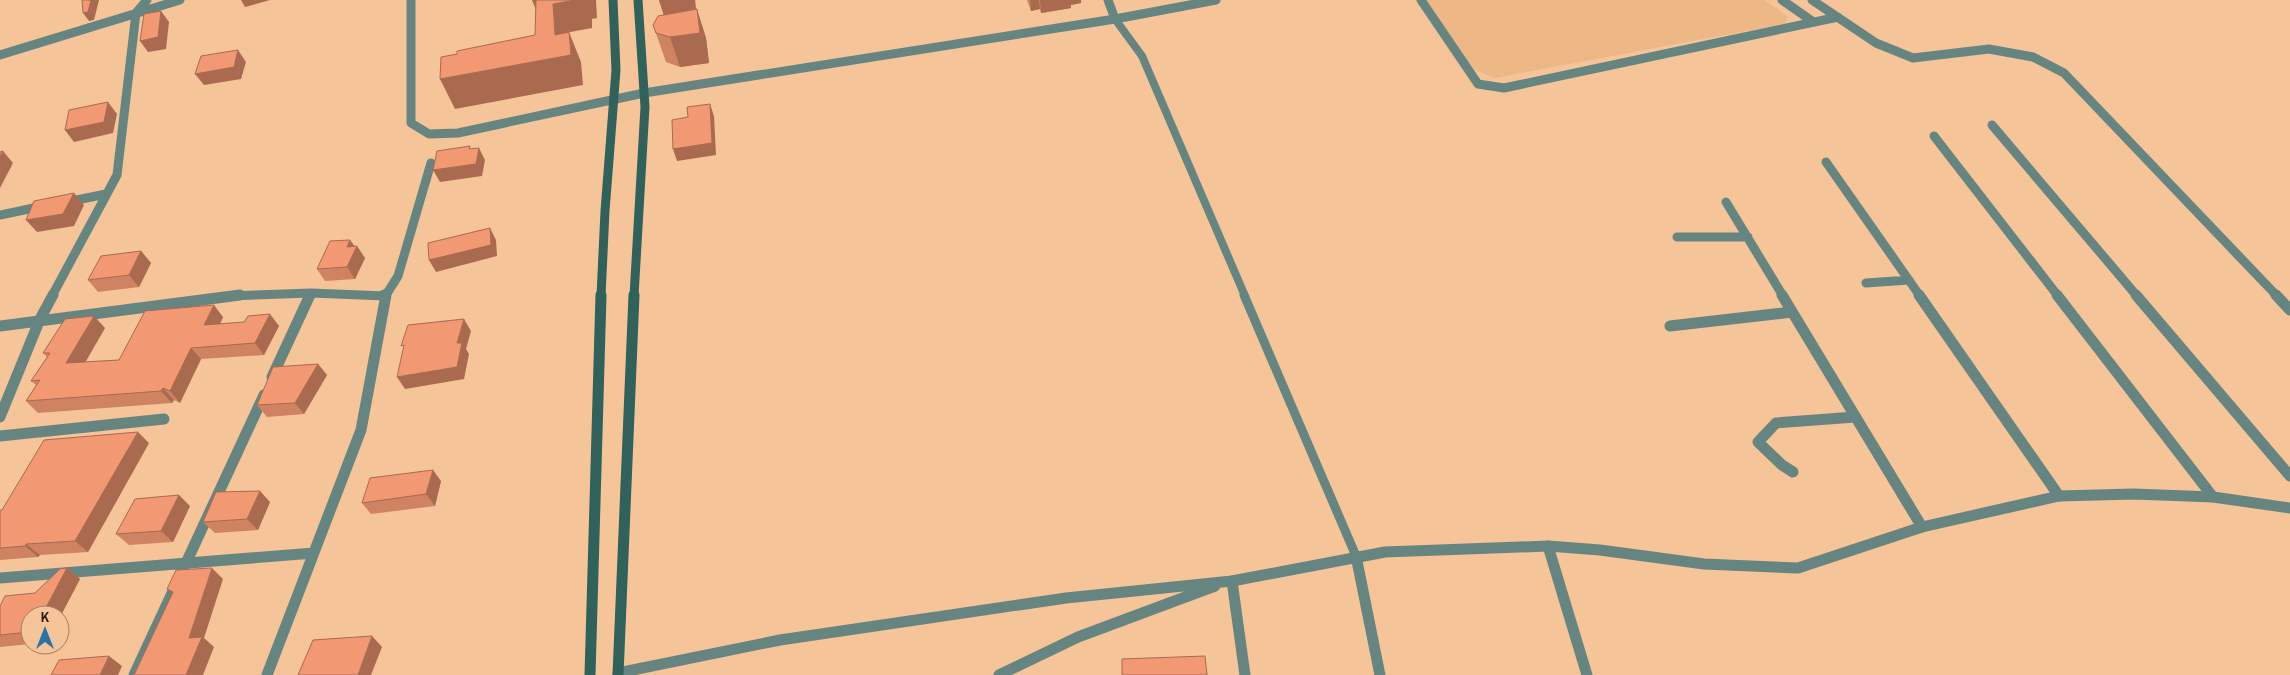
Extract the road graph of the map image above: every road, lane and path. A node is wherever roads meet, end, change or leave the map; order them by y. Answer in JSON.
{"nodes":[{"id":1,"x":147,"y":0,"type":"edge"},
{"id":2,"x":180,"y":0,"type":"edge"},
{"id":3,"x":411,"y":0,"type":"edge"},
{"id":4,"x":614,"y":0,"type":"edge"},
{"id":5,"x":638,"y":0,"type":"edge"},
{"id":6,"x":1108,"y":0,"type":"edge"},
{"id":7,"x":1216,"y":0,"type":"edge"},
{"id":8,"x":1421,"y":0,"type":"edge"},
{"id":9,"x":1782,"y":0,"type":"edge"},
{"id":10,"x":1812,"y":0,"type":"edge"},
{"id":11,"x":136,"y":13,"type":"junction"},
{"id":12,"x":1838,"y":18,"type":"junction"},
{"id":13,"x":1114,"y":19,"type":"junction"},
{"id":14,"x":1812,"y":21,"type":"junction"},
{"id":15,"x":0,"y":55,"type":"edge"},
{"id":16,"x":644,"y":94,"type":"junction"},
{"id":17,"x":614,"y":99,"type":"junction"},
{"id":18,"x":1992,"y":125,"type":"dead end"},
{"id":19,"x":1934,"y":136,"type":"dead end"},
{"id":20,"x":1826,"y":162,"type":"dead end"},
{"id":21,"x":432,"y":163,"type":"edge"},
{"id":22,"x":106,"y":194,"type":"junction"},
{"id":23,"x":1726,"y":202,"type":"dead end"},
{"id":24,"x":0,"y":214,"type":"edge"},
{"id":25,"x":1677,"y":237,"type":"dead end"},
{"id":26,"x":1748,"y":237,"type":"junction"},
{"id":27,"x":1908,"y":280,"type":"junction"},
{"id":28,"x":1866,"y":283,"type":"dead end"},
{"id":29,"x":311,"y":293,"type":"junction"},
{"id":30,"x":386,"y":295,"type":"junction"},
{"id":31,"x":2290,"y":310,"type":"edge"},
{"id":32,"x":1792,"y":312,"type":"junction"},
{"id":33,"x":40,"y":319,"type":"junction"},
{"id":34,"x":0,"y":326,"type":"edge"},
{"id":35,"x":1670,"y":326,"type":"dead end"},
{"id":36,"x":0,"y":417,"type":"edge"},
{"id":37,"x":1855,"y":417,"type":"junction"},
{"id":38,"x":164,"y":419,"type":"dead end"},
{"id":39,"x":0,"y":436,"type":"edge"},
{"id":40,"x":1793,"y":472,"type":"dead end"},
{"id":41,"x":2290,"y":476,"type":"edge"},
{"id":42,"x":2059,"y":496,"type":"junction"},
{"id":43,"x":2213,"y":497,"type":"junction"},
{"id":44,"x":2290,"y":508,"type":"edge"},
{"id":45,"x":1922,"y":527,"type":"junction"},
{"id":46,"x":1548,"y":546,"type":"junction"},
{"id":47,"x":314,"y":553,"type":"junction"},
{"id":48,"x":1356,"y":556,"type":"junction"},
{"id":49,"x":186,"y":562,"type":"junction"},
{"id":50,"x":0,"y":578,"type":"edge"},
{"id":51,"x":1232,"y":581,"type":"junction"},
{"id":52,"x":618,"y":674,"type":"edge"},
{"id":53,"x":134,"y":675,"type":"edge"},
{"id":54,"x":267,"y":675,"type":"edge"},
{"id":55,"x":590,"y":675,"type":"edge"},
{"id":56,"x":999,"y":675,"type":"edge"},
{"id":57,"x":1245,"y":675,"type":"edge"},
{"id":58,"x":1380,"y":675,"type":"edge"},
{"id":59,"x":1587,"y":675,"type":"edge"}],
"edges":[{"from":1,"to":11,"type":"street"},
{"from":2,"to":11,"type":"street"},
{"from":3,"to":17,"type":"street"},
{"from":4,"to":17,"type":"main road"},
{"from":5,"to":16,"type":"main road"},
{"from":6,"to":13,"type":"street"},
{"from":7,"to":13,"type":"street"},
{"from":8,"to":14,"type":"street"},
{"from":9,"to":14,"type":"street"},
{"from":10,"to":12,"type":"street"},
{"from":11,"to":15,"type":"street"},
{"from":11,"to":22,"type":"street"},
{"from":12,"to":14,"type":"street"},
{"from":12,"to":31,"type":"street"},
{"from":13,"to":16,"type":"street"},
{"from":13,"to":48,"type":"lane"},
{"from":16,"to":17,"type":"street"},
{"from":16,"to":52,"type":"main road"},
{"from":17,"to":55,"type":"main road"},
{"from":18,"to":41,"type":"street"},
{"from":19,"to":43,"type":"street"},
{"from":20,"to":27,"type":"street"},
{"from":21,"to":30,"type":"street"},
{"from":22,"to":24,"type":"street"},
{"from":22,"to":33,"type":"street"},
{"from":23,"to":26,"type":"street"},
{"from":25,"to":26,"type":"street"},
{"from":26,"to":32,"type":"street"},
{"from":27,"to":28,"type":"street"},
{"from":27,"to":42,"type":"street"},
{"from":29,"to":30,"type":"street"},
{"from":29,"to":33,"type":"street"},
{"from":29,"to":49,"type":"street"},
{"from":30,"to":47,"type":"street"},
{"from":32,"to":35,"type":"street"},
{"from":32,"to":37,"type":"street"},
{"from":33,"to":34,"type":"street"},
{"from":33,"to":36,"type":"street"},
{"from":37,"to":40,"type":"street"},
{"from":37,"to":45,"type":"street"},
{"from":38,"to":39,"type":"street"},
{"from":42,"to":43,"type":"street"},
{"from":42,"to":45,"type":"street"},
{"from":43,"to":44,"type":"street"},
{"from":45,"to":46,"type":"street"},
{"from":46,"to":48,"type":"street"},
{"from":46,"to":59,"type":"street"},
{"from":47,"to":49,"type":"street"},
{"from":47,"to":54,"type":"street"},
{"from":48,"to":51,"type":"street"},
{"from":48,"to":58,"type":"street"},
{"from":49,"to":50,"type":"street"},
{"from":49,"to":53,"type":"street"},
{"from":51,"to":52,"type":"street"},
{"from":51,"to":56,"type":"street"},
{"from":51,"to":57,"type":"street"}]}
